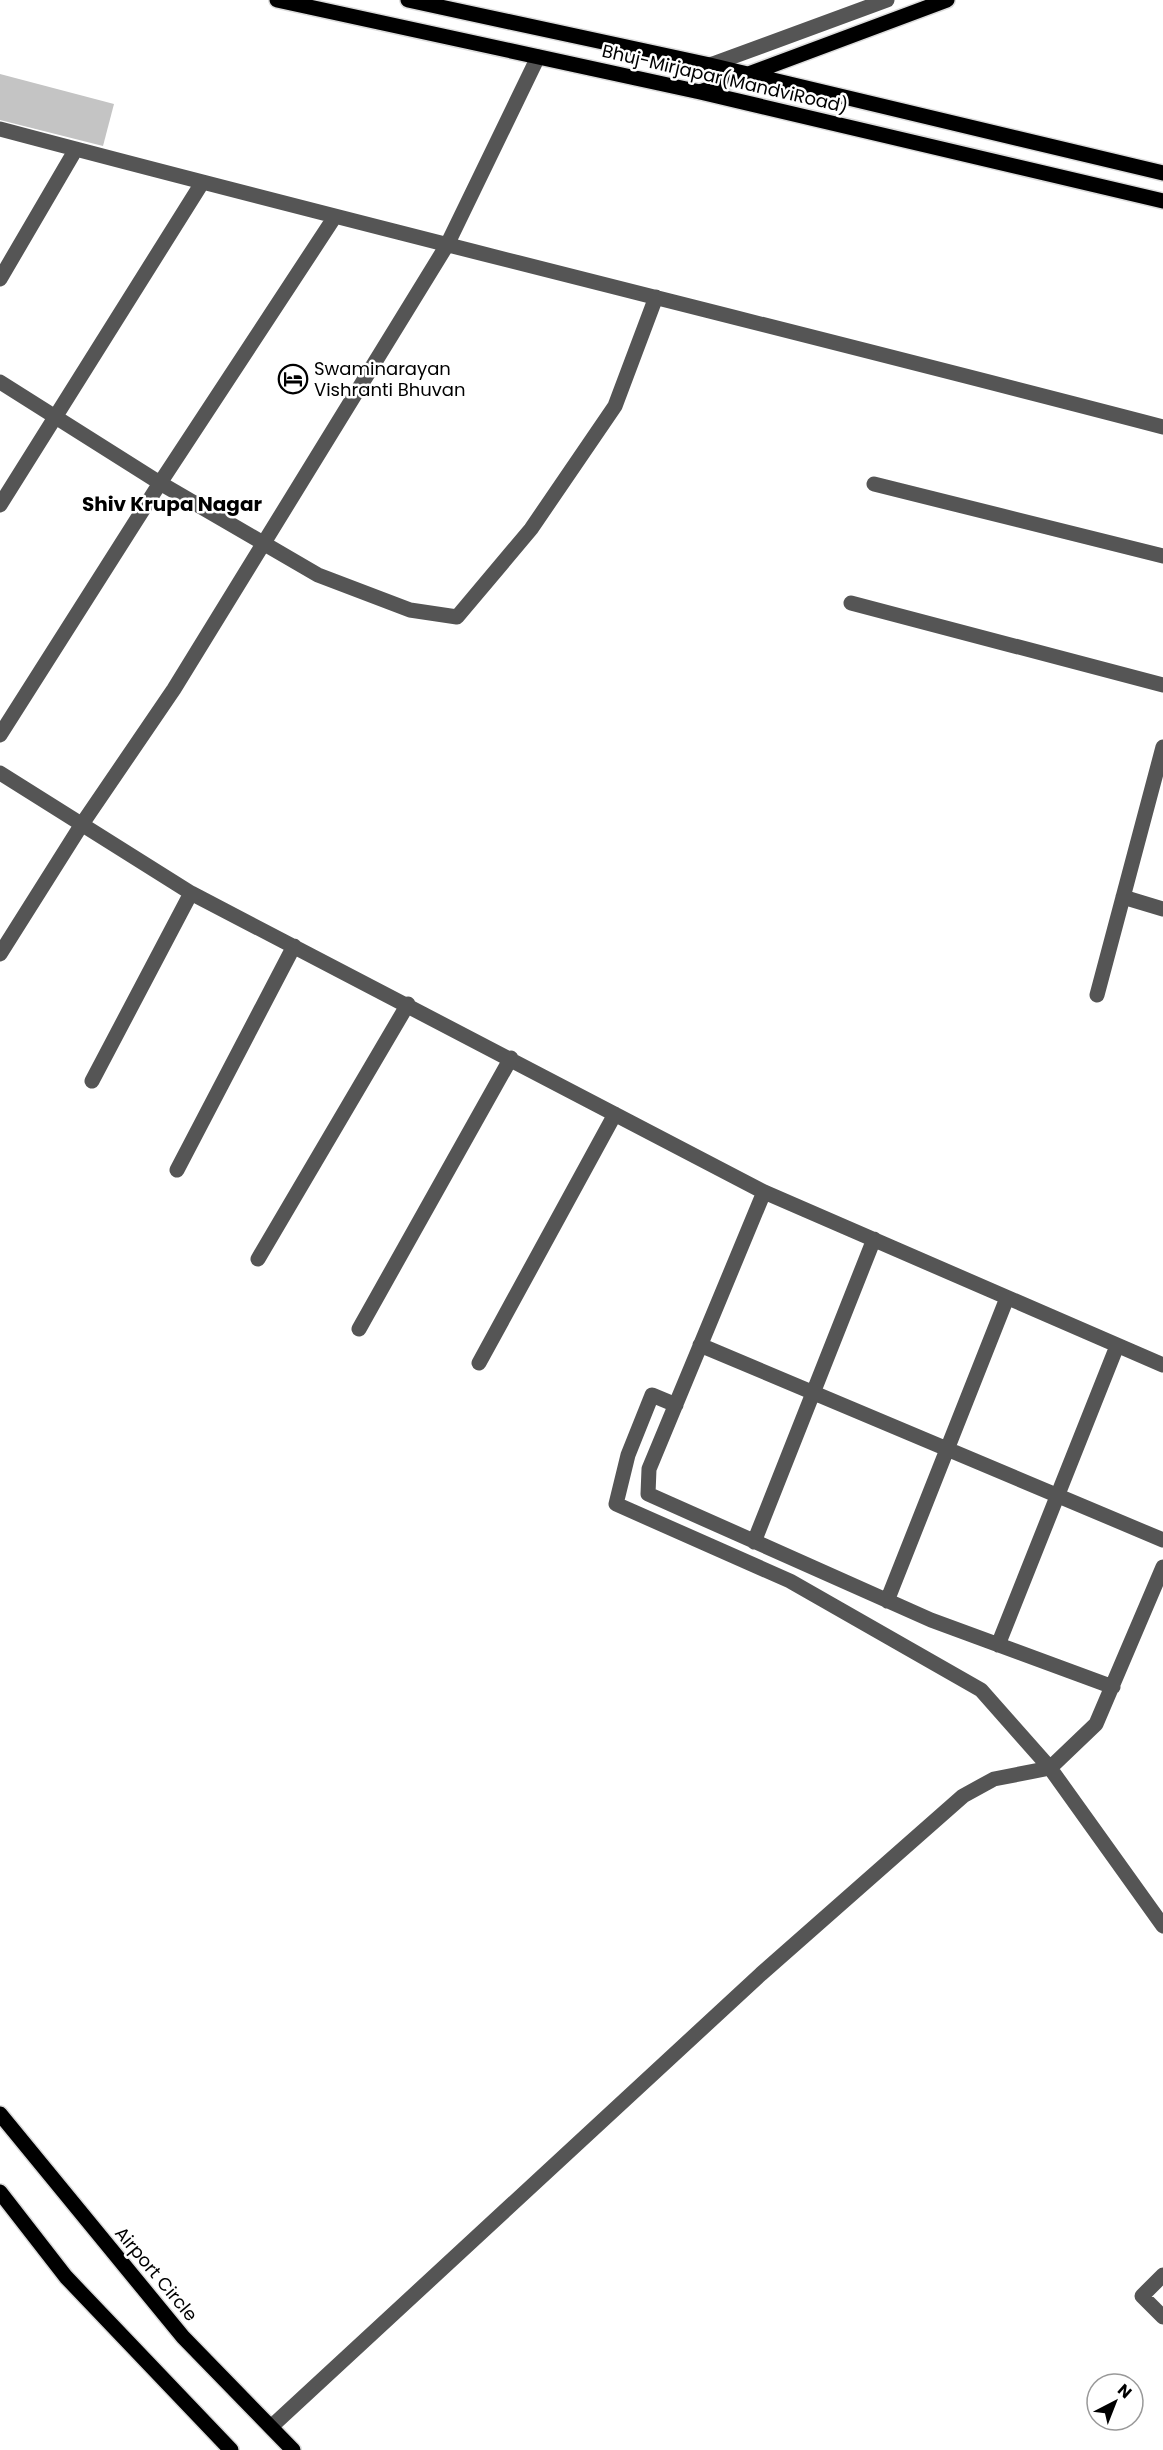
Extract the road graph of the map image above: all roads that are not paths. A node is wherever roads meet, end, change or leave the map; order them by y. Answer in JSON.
{"nodes":[{"id":1,"x":277,"y":0,"type":"edge"},
{"id":2,"x":408,"y":0,"type":"edge"},
{"id":3,"x":887,"y":0,"type":"edge"},
{"id":4,"x":947,"y":0,"type":"edge"},
{"id":5,"x":538,"y":57,"type":"junction"},
{"id":6,"x":710,"y":65,"type":"junction"},
{"id":7,"x":746,"y":73,"type":"junction"},
{"id":8,"x":700,"y":92,"type":"junction"},
{"id":9,"x":0,"y":129,"type":"edge"},
{"id":10,"x":76,"y":149,"type":"junction"},
{"id":11,"x":1163,"y":173,"type":"edge"},
{"id":12,"x":202,"y":183,"type":"junction"},
{"id":13,"x":1163,"y":201,"type":"edge"},
{"id":14,"x":334,"y":218,"type":"junction"},
{"id":15,"x":447,"y":245,"type":"junction"},
{"id":16,"x":0,"y":279,"type":"edge"},
{"id":17,"x":656,"y":297,"type":"junction"},
{"id":18,"x":0,"y":382,"type":"edge"},
{"id":19,"x":54,"y":417,"type":"junction"},
{"id":20,"x":1163,"y":427,"type":"edge"},
{"id":21,"x":160,"y":483,"type":"junction"},
{"id":22,"x":874,"y":484,"type":"dead end"},
{"id":23,"x":0,"y":505,"type":"edge"},
{"id":24,"x":264,"y":542,"type":"junction"},
{"id":25,"x":1163,"y":556,"type":"edge"},
{"id":26,"x":851,"y":603,"type":"dead end"},
{"id":27,"x":1163,"y":685,"type":"edge"},
{"id":28,"x":0,"y":735,"type":"edge"},
{"id":29,"x":1163,"y":747,"type":"edge"},
{"id":30,"x":0,"y":773,"type":"edge"},
{"id":31,"x":82,"y":824,"type":"junction"},
{"id":32,"x":191,"y":893,"type":"junction"},
{"id":33,"x":1123,"y":897,"type":"junction"},
{"id":34,"x":1163,"y":909,"type":"edge"},
{"id":35,"x":294,"y":946,"type":"junction"},
{"id":36,"x":0,"y":954,"type":"edge"},
{"id":37,"x":1097,"y":995,"type":"dead end"},
{"id":38,"x":408,"y":1004,"type":"junction"},
{"id":39,"x":511,"y":1058,"type":"junction"},
{"id":40,"x":92,"y":1081,"type":"dead end"},
{"id":41,"x":615,"y":1114,"type":"junction"},
{"id":42,"x":177,"y":1170,"type":"dead end"},
{"id":43,"x":764,"y":1192,"type":"junction"},
{"id":44,"x":874,"y":1239,"type":"junction"},
{"id":45,"x":258,"y":1259,"type":"dead end"},
{"id":46,"x":1007,"y":1298,"type":"junction"},
{"id":47,"x":359,"y":1329,"type":"dead end"},
{"id":48,"x":700,"y":1345,"type":"junction"},
{"id":49,"x":1118,"y":1346,"type":"junction"},
{"id":50,"x":479,"y":1363,"type":"dead end"},
{"id":51,"x":1163,"y":1365,"type":"edge"},
{"id":52,"x":813,"y":1392,"type":"junction"},
{"id":53,"x":675,"y":1405,"type":"junction"},
{"id":54,"x":949,"y":1450,"type":"junction"},
{"id":55,"x":1058,"y":1496,"type":"junction"},
{"id":56,"x":1163,"y":1540,"type":"edge"},
{"id":57,"x":754,"y":1542,"type":"junction"},
{"id":58,"x":1163,"y":1567,"type":"edge"},
{"id":59,"x":887,"y":1601,"type":"junction"},
{"id":60,"x":998,"y":1645,"type":"junction"},
{"id":61,"x":1113,"y":1687,"type":"junction"},
{"id":62,"x":1050,"y":1768,"type":"junction"},
{"id":63,"x":1163,"y":1926,"type":"edge"},
{"id":64,"x":0,"y":2114,"type":"edge"},
{"id":65,"x":0,"y":2192,"type":"edge"},
{"id":66,"x":1163,"y":2275,"type":"edge"},
{"id":67,"x":1163,"y":2317,"type":"edge"},
{"id":68,"x":273,"y":2426,"type":"junction"},
{"id":69,"x":231,"y":2450,"type":"edge"},
{"id":70,"x":293,"y":2450,"type":"edge"}],
"edges":[{"from":1,"to":5,"type":"main road","name":"Bhuj-Mirjapar(MandviRoad)"},
{"from":2,"to":6,"type":"main road","name":"Bhuj-Mirjapar(MandviRoad)"},
{"from":3,"to":6,"type":"street"},
{"from":4,"to":7,"type":"main road"},
{"from":5,"to":8,"type":"main road","name":"Bhuj-Mirjapar(MandviRoad)"},
{"from":5,"to":15,"type":"street"},
{"from":6,"to":7,"type":"main road","name":"Bhuj-Mirjapar(MandviRoad)"},
{"from":7,"to":8,"type":"main road"},
{"from":7,"to":11,"type":"main road","name":"Bhuj-Mirjapar(MandviRoad)"},
{"from":8,"to":13,"type":"main road","name":"Bhuj-Mirjapar(MandviRoad)"},
{"from":9,"to":10,"type":"street"},
{"from":10,"to":12,"type":"street"},
{"from":10,"to":16,"type":"street"},
{"from":12,"to":14,"type":"street"},
{"from":12,"to":19,"type":"street"},
{"from":14,"to":15,"type":"street"},
{"from":14,"to":21,"type":"street"},
{"from":15,"to":17,"type":"street"},
{"from":15,"to":24,"type":"street"},
{"from":17,"to":20,"type":"street"},
{"from":17,"to":24,"type":"street"},
{"from":18,"to":19,"type":"street"},
{"from":19,"to":21,"type":"street"},
{"from":19,"to":23,"type":"street"},
{"from":21,"to":24,"type":"street"},
{"from":21,"to":28,"type":"street"},
{"from":22,"to":25,"type":"street"},
{"from":24,"to":31,"type":"street"},
{"from":26,"to":27,"type":"street"},
{"from":29,"to":33,"type":"street"},
{"from":30,"to":31,"type":"street"},
{"from":31,"to":32,"type":"street"},
{"from":31,"to":36,"type":"street"},
{"from":32,"to":35,"type":"street"},
{"from":32,"to":40,"type":"street"},
{"from":33,"to":34,"type":"street"},
{"from":33,"to":37,"type":"street"},
{"from":35,"to":38,"type":"street"},
{"from":35,"to":42,"type":"street"},
{"from":38,"to":39,"type":"street"},
{"from":38,"to":45,"type":"street"},
{"from":39,"to":41,"type":"street"},
{"from":39,"to":47,"type":"street"},
{"from":41,"to":43,"type":"street"},
{"from":41,"to":50,"type":"street"},
{"from":43,"to":44,"type":"street"},
{"from":43,"to":48,"type":"street"},
{"from":44,"to":46,"type":"street"},
{"from":44,"to":52,"type":"street"},
{"from":46,"to":49,"type":"street"},
{"from":46,"to":54,"type":"street"},
{"from":48,"to":52,"type":"street"},
{"from":48,"to":53,"type":"street"},
{"from":49,"to":51,"type":"street"},
{"from":49,"to":55,"type":"street"},
{"from":52,"to":54,"type":"street"},
{"from":52,"to":57,"type":"street"},
{"from":53,"to":57,"type":"street"},
{"from":53,"to":62,"type":"street"},
{"from":54,"to":55,"type":"street"},
{"from":54,"to":59,"type":"street"},
{"from":55,"to":56,"type":"street"},
{"from":55,"to":60,"type":"street"},
{"from":57,"to":59,"type":"street"},
{"from":58,"to":61,"type":"street"},
{"from":59,"to":60,"type":"street"},
{"from":60,"to":61,"type":"street"},
{"from":61,"to":62,"type":"street"},
{"from":62,"to":63,"type":"street"},
{"from":62,"to":68,"type":"street"},
{"from":64,"to":68,"type":"main road","name":"Airport Circle"},
{"from":65,"to":69,"type":"main road"},
{"from":66,"to":67,"type":"street"},
{"from":68,"to":70,"type":"main road","name":"Airport Circle"}]}
